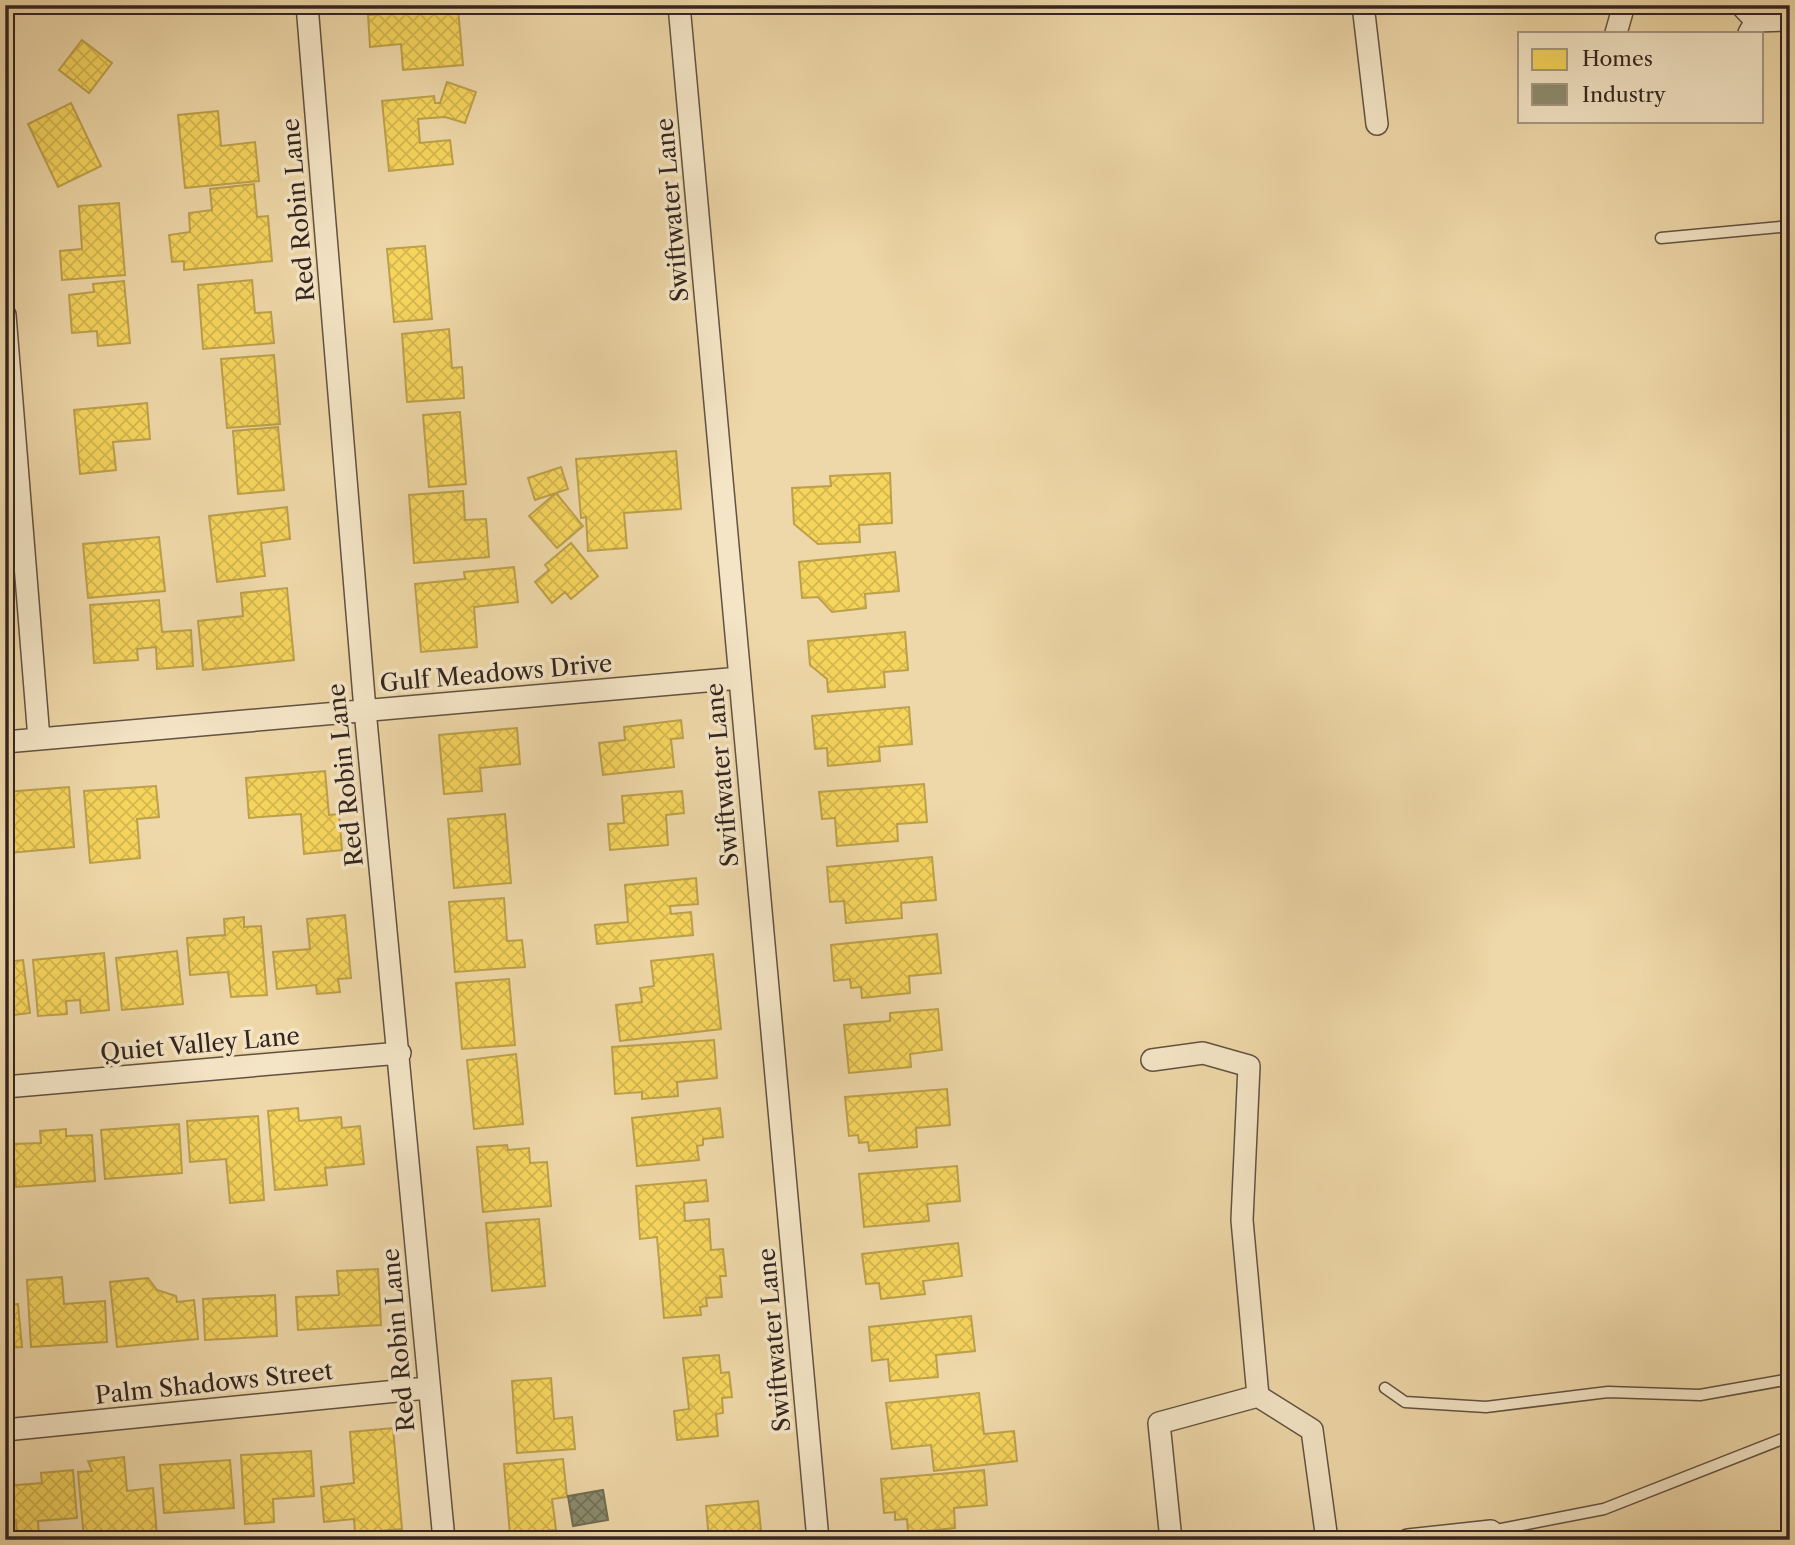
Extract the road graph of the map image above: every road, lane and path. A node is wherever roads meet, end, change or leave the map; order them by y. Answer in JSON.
{"nodes":[{"id":1,"x":307,"y":5,"type":"edge"},
{"id":2,"x":680,"y":5,"type":"edge"},
{"id":3,"x":1363,"y":5,"type":"edge"},
{"id":4,"x":1624,"y":5,"type":"edge"},
{"id":5,"x":1741,"y":5,"type":"edge"},
{"id":6,"x":1790,"y":20,"type":"edge"},
{"id":7,"x":1753,"y":27,"type":"edge"},
{"id":8,"x":1616,"y":32,"type":"edge"},
{"id":9,"x":1377,"y":124,"type":"dead end"},
{"id":10,"x":1790,"y":226,"type":"edge"},
{"id":11,"x":1661,"y":238,"type":"dead end"},
{"id":12,"x":5,"y":314,"type":"edge"},
{"id":13,"x":740,"y":678,"type":"junction"},
{"id":14,"x":365,"y":710,"type":"junction"},
{"id":15,"x":39,"y":739,"type":"junction"},
{"id":16,"x":5,"y":742,"type":"edge"},
{"id":17,"x":400,"y":1053,"type":"junction"},
{"id":18,"x":1152,"y":1060,"type":"dead end"},
{"id":19,"x":5,"y":1087,"type":"edge"},
{"id":20,"x":1790,"y":1379,"type":"edge"},
{"id":21,"x":428,"y":1388,"type":"junction"},
{"id":22,"x":1385,"y":1388,"type":"dead end"},
{"id":23,"x":1258,"y":1396,"type":"junction"},
{"id":24,"x":5,"y":1430,"type":"edge"},
{"id":25,"x":1790,"y":1436,"type":"edge"},
{"id":26,"x":1492,"y":1535,"type":"edge"},
{"id":27,"x":444,"y":1540,"type":"edge"},
{"id":28,"x":818,"y":1540,"type":"edge"},
{"id":29,"x":1171,"y":1540,"type":"edge"},
{"id":30,"x":1327,"y":1540,"type":"edge"},
{"id":31,"x":1408,"y":1540,"type":"edge"}],
"edges":[{"from":1,"to":14,"type":"street","name":"Red Robin Lane"},
{"from":2,"to":13,"type":"street","name":"Swiftwater Lane"},
{"from":3,"to":9,"type":"street"},
{"from":4,"to":8,"type":"street"},
{"from":5,"to":7,"type":"street"},
{"from":6,"to":7,"type":"street"},
{"from":10,"to":11,"type":"lane"},
{"from":12,"to":15,"type":"street"},
{"from":13,"to":14,"type":"street","name":"Gulf Meadows Drive"},
{"from":13,"to":28,"type":"street","name":"Swiftwater Lane"},
{"from":14,"to":15,"type":"street","name":"Gulf Meadows Drive"},
{"from":14,"to":17,"type":"street","name":"Red Robin Lane"},
{"from":15,"to":16,"type":"street","name":"Gulf Meadows Drive"},
{"from":17,"to":19,"type":"street","name":"Quiet Valley Lane"},
{"from":17,"to":21,"type":"street","name":"Red Robin Lane"},
{"from":18,"to":23,"type":"street"},
{"from":20,"to":22,"type":"lane"},
{"from":21,"to":24,"type":"street","name":"Palm Shadows Street"},
{"from":21,"to":27,"type":"street","name":"Red Robin Lane"},
{"from":23,"to":29,"type":"street"},
{"from":23,"to":30,"type":"street"},
{"from":25,"to":26,"type":"lane"},
{"from":26,"to":31,"type":"street"}]}
